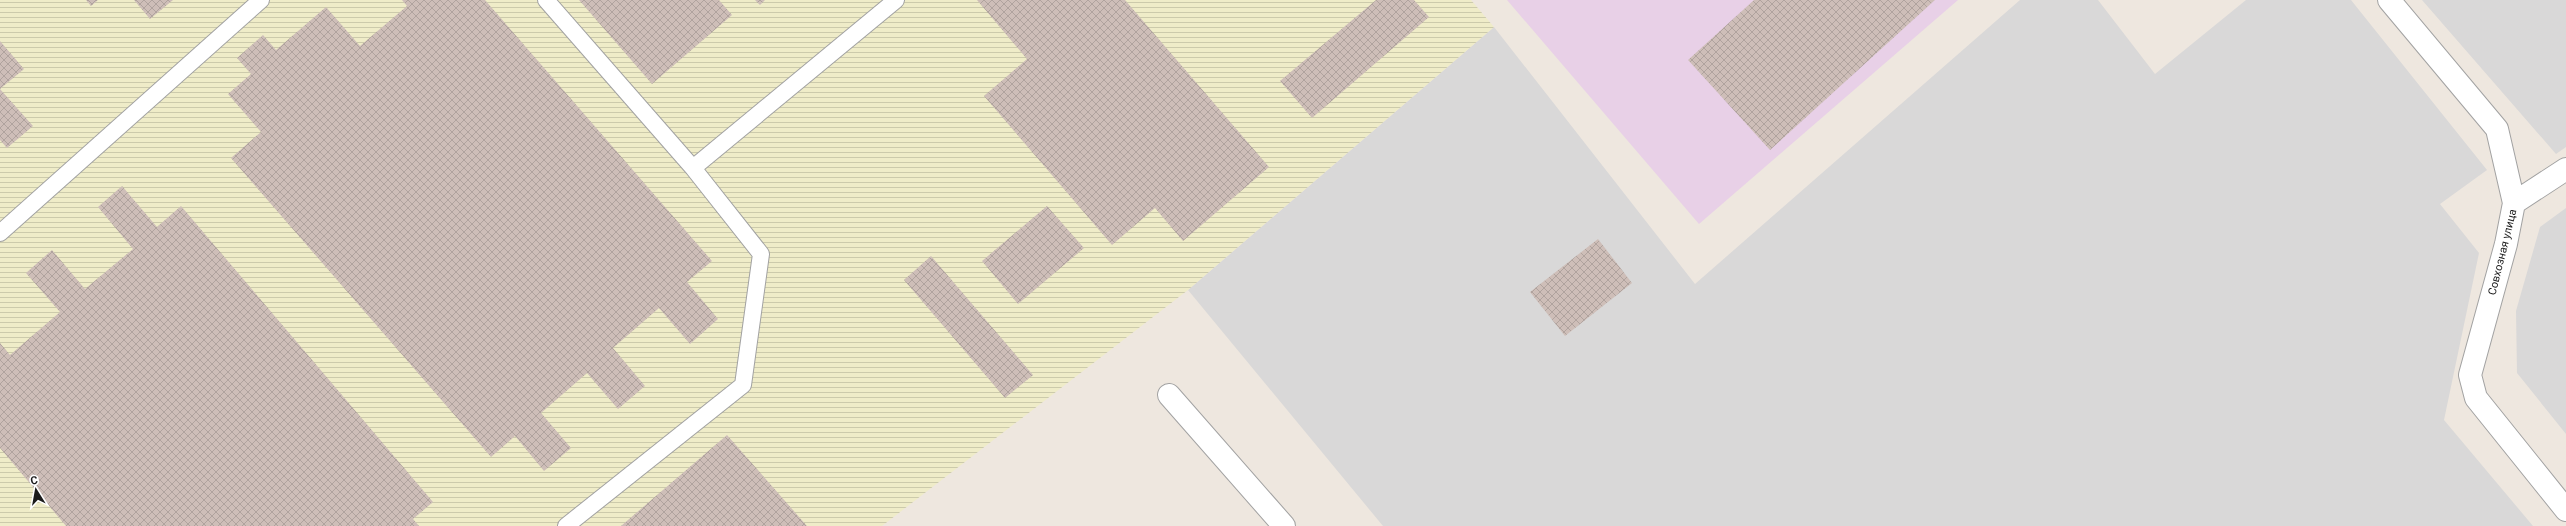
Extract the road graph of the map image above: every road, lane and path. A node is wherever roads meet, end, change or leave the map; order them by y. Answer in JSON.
{"nodes":[{"id":1,"x":261,"y":0,"type":"edge"},
{"id":2,"x":546,"y":0,"type":"edge"},
{"id":3,"x":896,"y":0,"type":"edge"},
{"id":4,"x":2389,"y":0,"type":"edge"},
{"id":5,"x":693,"y":168,"type":"junction"},
{"id":6,"x":2566,"y":169,"type":"edge"},
{"id":7,"x":2514,"y":203,"type":"junction"},
{"id":8,"x":0,"y":233,"type":"edge"},
{"id":9,"x":1169,"y":395,"type":"dead end"},
{"id":10,"x":2566,"y":510,"type":"edge"},
{"id":11,"x":566,"y":526,"type":"edge"},
{"id":12,"x":1284,"y":526,"type":"edge"}],
"edges":[{"from":1,"to":8,"type":"lane"},
{"from":2,"to":5,"type":"lane"},
{"from":3,"to":5,"type":"lane"},
{"from":4,"to":7,"type":"street","name":"Совхозная улица"},
{"from":5,"to":11,"type":"lane"},
{"from":6,"to":7,"type":"street"},
{"from":7,"to":10,"type":"street","name":"Совхозная улица"},
{"from":9,"to":12,"type":"street"}]}
